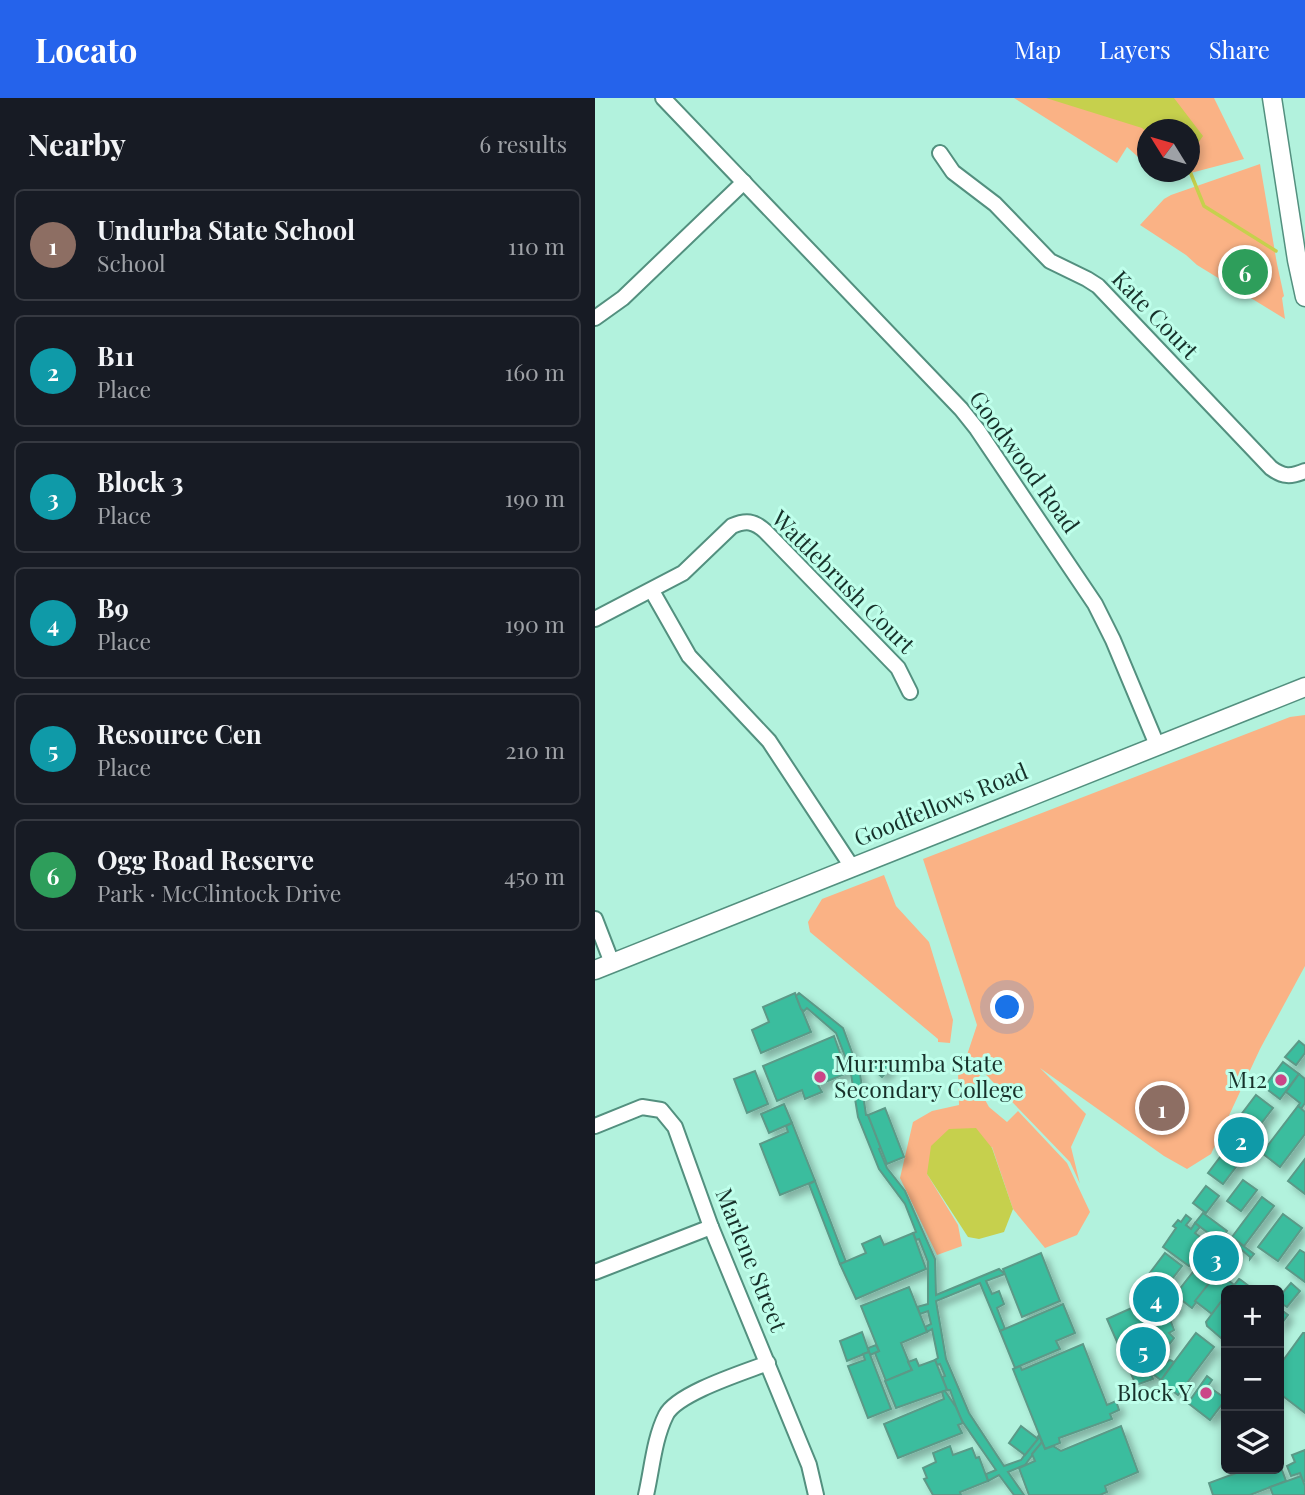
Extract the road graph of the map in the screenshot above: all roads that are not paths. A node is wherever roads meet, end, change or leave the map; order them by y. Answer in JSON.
{"nodes":[{"id":1,"x":663,"y":98,"type":"edge"},
{"id":2,"x":1272,"y":98,"type":"edge"},
{"id":3,"x":940,"y":153,"type":"dead end"},
{"id":4,"x":744,"y":182,"type":"junction"},
{"id":5,"x":1305,"y":297,"type":"edge"},
{"id":6,"x":595,"y":318,"type":"edge"},
{"id":7,"x":1305,"y":471,"type":"edge"},
{"id":8,"x":652,"y":591,"type":"junction"},
{"id":9,"x":595,"y":619,"type":"edge"},
{"id":10,"x":1305,"y":687,"type":"edge"},
{"id":11,"x":909,"y":692,"type":"dead end"},
{"id":12,"x":1157,"y":745,"type":"junction"},
{"id":13,"x":852,"y":867,"type":"junction"},
{"id":14,"x":595,"y":919,"type":"edge"},
{"id":15,"x":613,"y":962,"type":"junction"},
{"id":16,"x":595,"y":970,"type":"edge"},
{"id":17,"x":595,"y":1126,"type":"edge"},
{"id":18,"x":711,"y":1227,"type":"junction"},
{"id":19,"x":595,"y":1272,"type":"edge"},
{"id":20,"x":768,"y":1363,"type":"junction"},
{"id":21,"x":646,"y":1495,"type":"edge"},
{"id":22,"x":816,"y":1495,"type":"edge"}],
"edges":[{"from":1,"to":4,"type":"street","name":"Goodwood Road"},
{"from":2,"to":5,"type":"street"},
{"from":3,"to":7,"type":"street","name":"Kate Court"},
{"from":4,"to":6,"type":"street"},
{"from":4,"to":12,"type":"street","name":"Goodwood Road"},
{"from":8,"to":9,"type":"street","name":"Wattlebrush Court"},
{"from":8,"to":11,"type":"street","name":"Wattlebrush Court"},
{"from":8,"to":13,"type":"street"},
{"from":10,"to":12,"type":"street","name":"Goodfellows Road"},
{"from":12,"to":13,"type":"street","name":"Goodfellows Road"},
{"from":13,"to":15,"type":"street","name":"Goodfellows Road"},
{"from":14,"to":15,"type":"street"},
{"from":15,"to":16,"type":"street","name":"Goodfellows Road"},
{"from":17,"to":18,"type":"street","name":"Marlene Street"},
{"from":18,"to":19,"type":"street"},
{"from":18,"to":20,"type":"street","name":"Marlene Street"},
{"from":20,"to":21,"type":"street"},
{"from":20,"to":22,"type":"street","name":"Marlene Street"}]}
